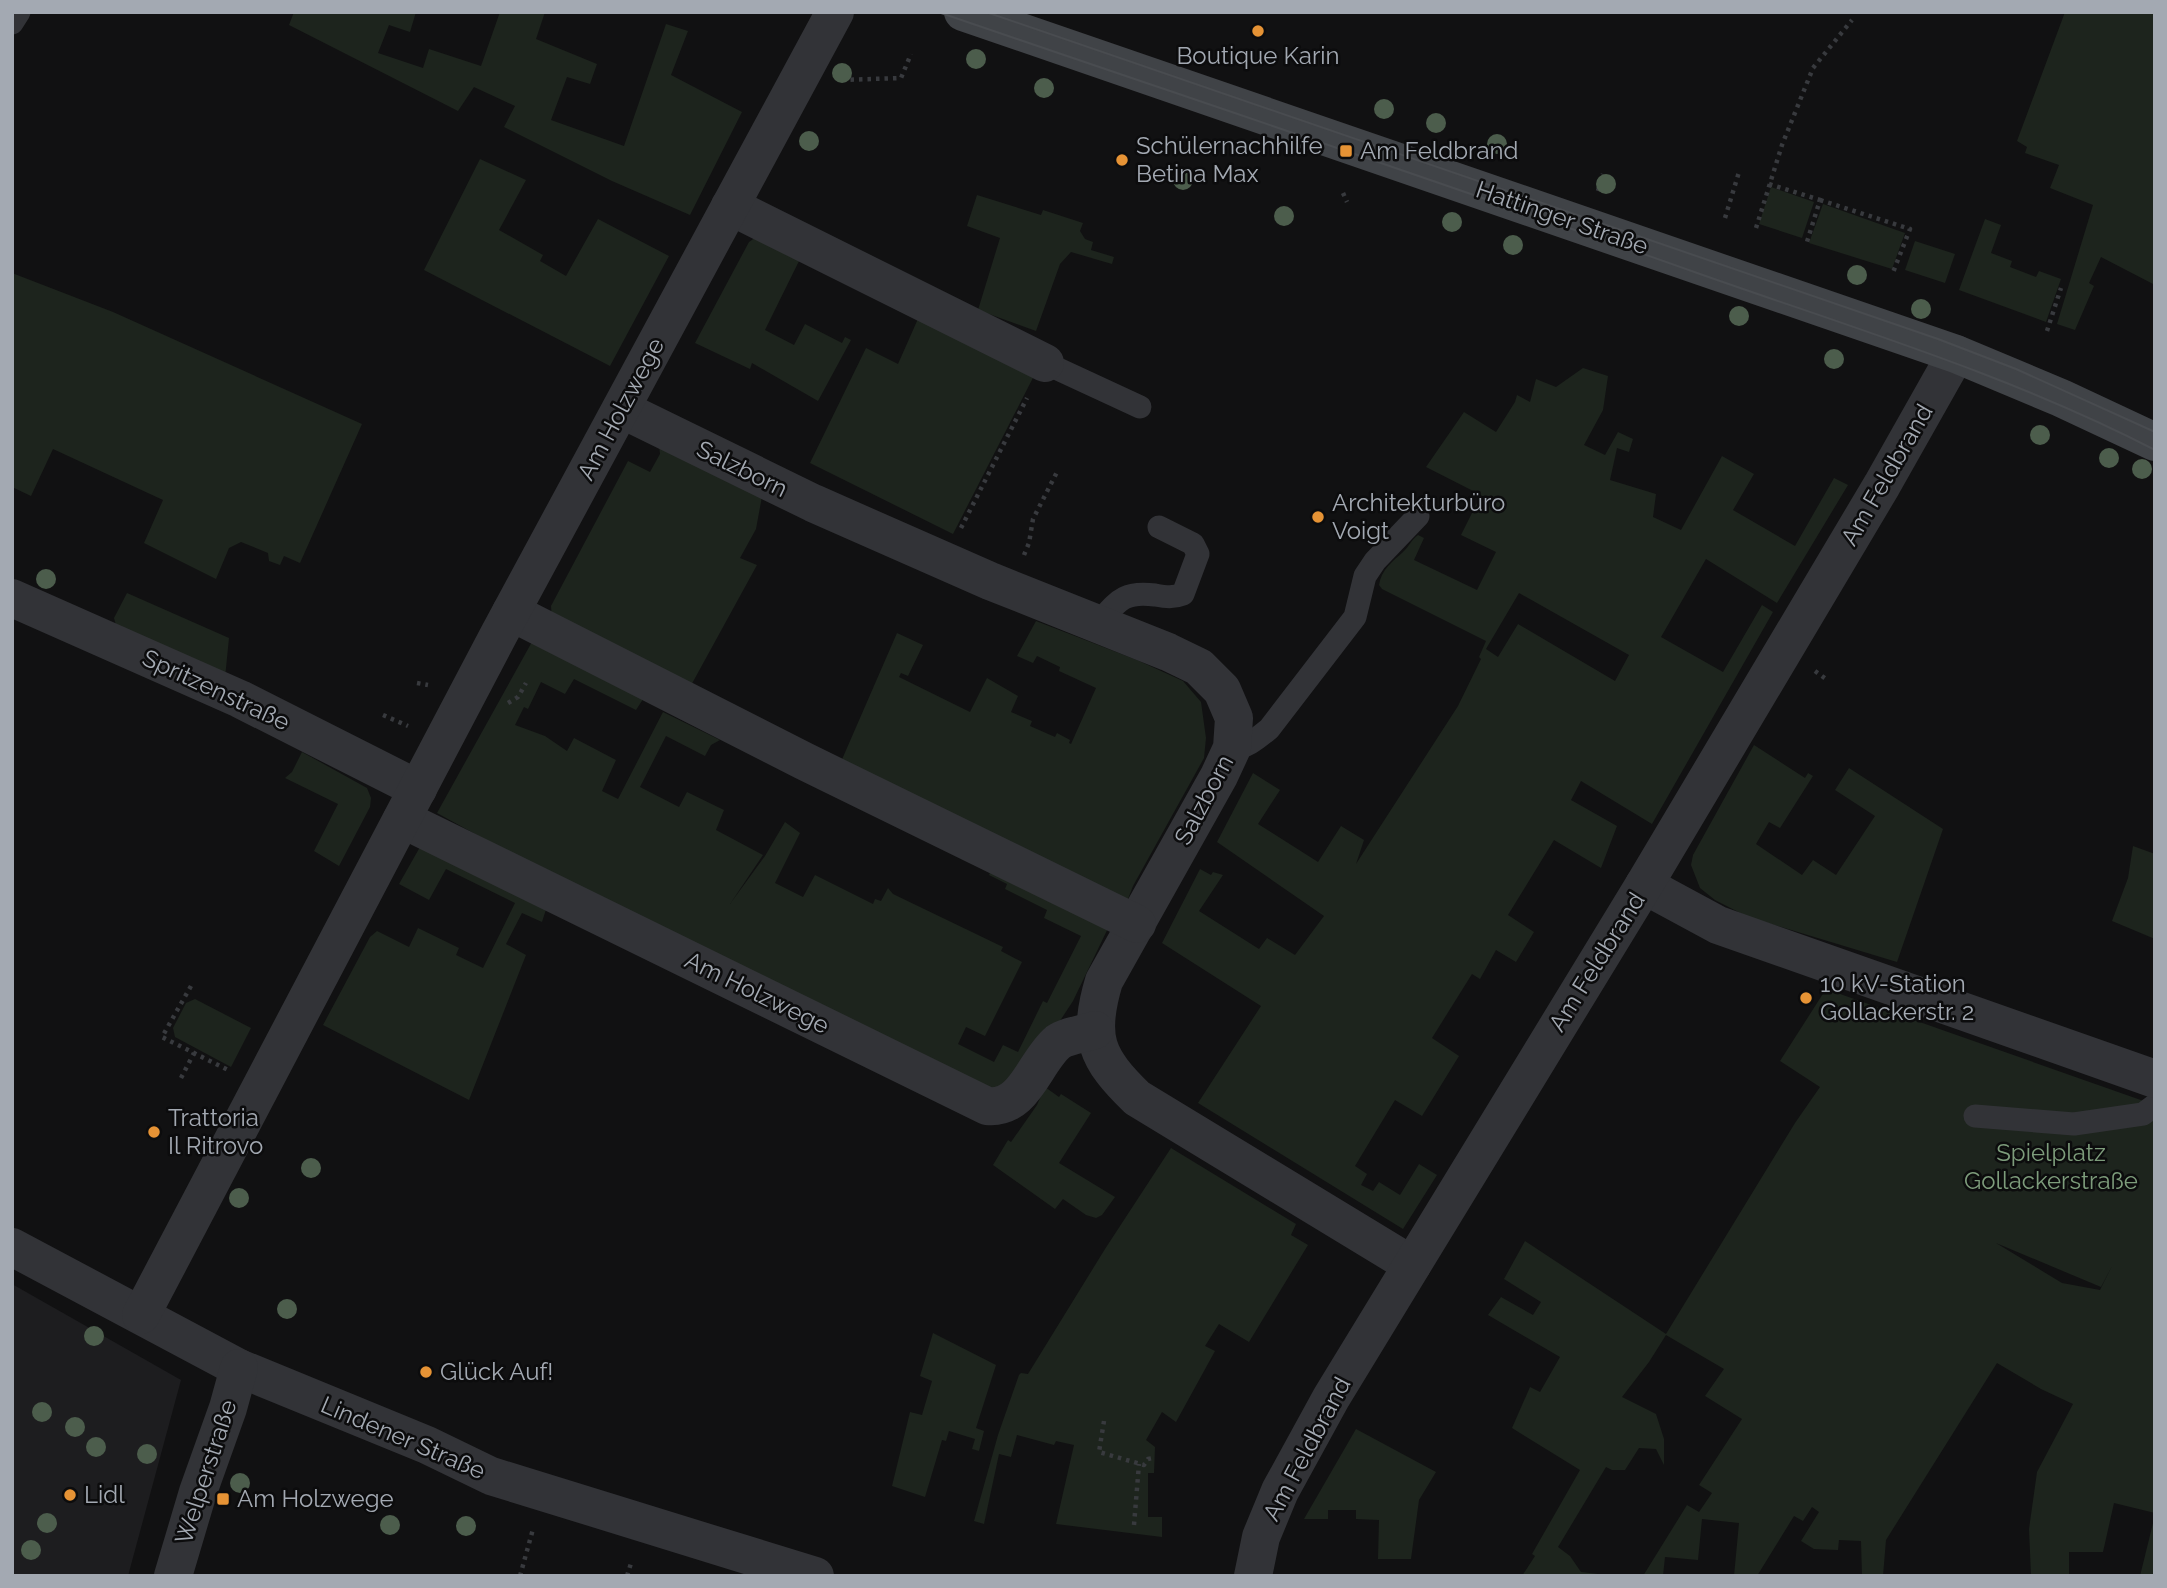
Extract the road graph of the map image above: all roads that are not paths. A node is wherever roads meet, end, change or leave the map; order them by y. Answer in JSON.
{"nodes":[{"id":1,"x":19,"y":12,"type":"edge"},
{"id":2,"x":835,"y":12,"type":"edge"},
{"id":3,"x":963,"y":12,"type":"edge"},
{"id":4,"x":12,"y":23,"type":"edge"},
{"id":5,"x":730,"y":206,"type":"junction"},
{"id":6,"x":1956,"y":354,"type":"junction"},
{"id":7,"x":1045,"y":363,"type":"joint"},
{"id":8,"x":1140,"y":407,"type":"dead end"},
{"id":9,"x":621,"y":409,"type":"junction"},
{"id":10,"x":2155,"y":442,"type":"edge"},
{"id":11,"x":1418,"y":516,"type":"dead end"},
{"id":12,"x":1159,"y":527,"type":"dead end"},
{"id":13,"x":12,"y":598,"type":"edge"},
{"id":14,"x":511,"y":612,"type":"junction"},
{"id":15,"x":1098,"y":623,"type":"junction"},
{"id":16,"x":1232,"y":748,"type":"junction"},
{"id":17,"x":410,"y":804,"type":"junction"},
{"id":18,"x":1644,"y":885,"type":"junction"},
{"id":19,"x":1137,"y":924,"type":"junction"},
{"id":20,"x":1095,"y":1030,"type":"junction"},
{"id":21,"x":2155,"y":1079,"type":"edge"},
{"id":22,"x":2155,"y":1105,"type":"edge"},
{"id":23,"x":1975,"y":1116,"type":"dead end"},
{"id":24,"x":12,"y":1247,"type":"edge"},
{"id":25,"x":1412,"y":1265,"type":"junction"},
{"id":26,"x":141,"y":1315,"type":"junction"},
{"id":27,"x":239,"y":1368,"type":"junction"},
{"id":28,"x":173,"y":1576,"type":"edge"},
{"id":29,"x":815,"y":1576,"type":"edge"},
{"id":30,"x":1253,"y":1576,"type":"edge"}],
"edges":[{"from":1,"to":4,"type":"lane"},
{"from":2,"to":5,"type":"street","name":"Am Holzwege"},
{"from":3,"to":6,"type":"street","name":"Hattinger Straße"},
{"from":5,"to":7,"type":"street"},
{"from":5,"to":9,"type":"street","name":"Am Holzwege"},
{"from":6,"to":10,"type":"street","name":"Hattinger Straße"},
{"from":6,"to":18,"type":"street","name":"Am Feldbrand"},
{"from":7,"to":8,"type":"lane"},
{"from":9,"to":14,"type":"street","name":"Am Holzwege"},
{"from":9,"to":15,"type":"street","name":"Salzborn"},
{"from":11,"to":16,"type":"lane"},
{"from":12,"to":15,"type":"lane"},
{"from":13,"to":17,"type":"street","name":"Spritzenstraße"},
{"from":14,"to":17,"type":"street","name":"Am Holzwege"},
{"from":14,"to":19,"type":"street"},
{"from":15,"to":16,"type":"street","name":"Salzborn"},
{"from":16,"to":19,"type":"street","name":"Salzborn"},
{"from":17,"to":20,"type":"street","name":"Am Holzwege"},
{"from":17,"to":26,"type":"street","name":"Am Holzwege"},
{"from":18,"to":21,"type":"street"},
{"from":18,"to":25,"type":"street","name":"Am Feldbrand"},
{"from":19,"to":20,"type":"street","name":"Salzborn"},
{"from":20,"to":25,"type":"street","name":"Salzborn"},
{"from":22,"to":23,"type":"lane"},
{"from":24,"to":26,"type":"street","name":"Lindener Straße"},
{"from":25,"to":30,"type":"street","name":"Am Feldbrand"},
{"from":26,"to":27,"type":"street","name":"Lindener Straße"},
{"from":27,"to":28,"type":"street","name":"Welperstraße"},
{"from":27,"to":29,"type":"street","name":"Lindener Straße"}]}
